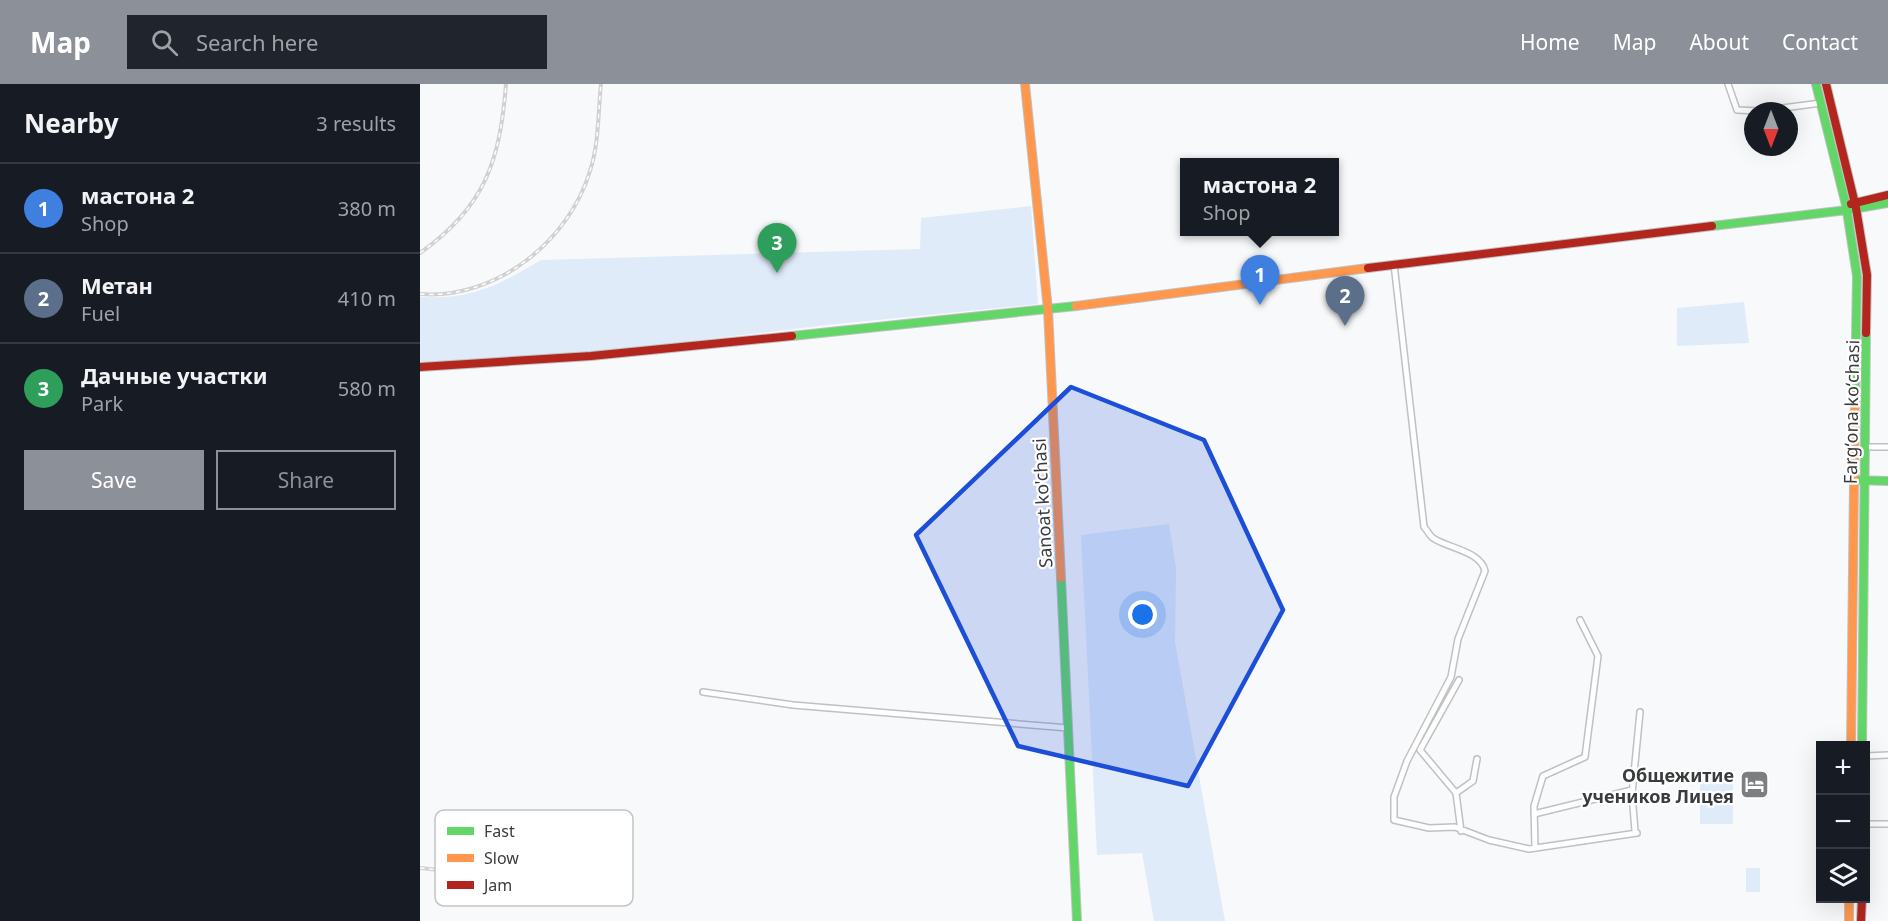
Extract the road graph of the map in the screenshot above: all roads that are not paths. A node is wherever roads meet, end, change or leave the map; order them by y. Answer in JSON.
{"nodes":[{"id":1,"x":1025,"y":84,"type":"edge"},
{"id":2,"x":1728,"y":84,"type":"edge"},
{"id":3,"x":1816,"y":84,"type":"edge"},
{"id":4,"x":1826,"y":84,"type":"edge"},
{"id":5,"x":1821,"y":104,"type":"junction"},
{"id":6,"x":1888,"y":195,"type":"edge"},
{"id":7,"x":1888,"y":203,"type":"edge"},
{"id":8,"x":1855,"y":206,"type":"junction"},
{"id":9,"x":1846,"y":207,"type":"junction"},
{"id":10,"x":1394,"y":264,"type":"junction"},
{"id":11,"x":1048,"y":310,"type":"junction"},
{"id":12,"x":420,"y":367,"type":"edge"},
{"id":13,"x":1864,"y":447,"type":"junction"},
{"id":14,"x":1888,"y":447,"type":"edge"},
{"id":15,"x":1853,"y":480,"type":"junction"},
{"id":16,"x":1864,"y":481,"type":"junction"},
{"id":17,"x":1888,"y":481,"type":"edge"},
{"id":18,"x":1580,"y":620,"type":"dead end"},
{"id":19,"x":1459,"y":680,"type":"dead end"},
{"id":20,"x":703,"y":692,"type":"dead end"},
{"id":21,"x":1640,"y":712,"type":"dead end"},
{"id":22,"x":1068,"y":728,"type":"junction"},
{"id":23,"x":1851,"y":741,"type":"edge"},
{"id":24,"x":1862,"y":741,"type":"edge"},
{"id":25,"x":1888,"y":755,"type":"edge"},
{"id":26,"x":1870,"y":756,"type":"edge"},
{"id":27,"x":1477,"y":759,"type":"dead end"},
{"id":28,"x":1632,"y":789,"type":"junction"},
{"id":29,"x":1456,"y":794,"type":"junction"},
{"id":30,"x":1534,"y":814,"type":"junction"},
{"id":31,"x":1870,"y":824,"type":"edge"},
{"id":32,"x":1888,"y":824,"type":"edge"},
{"id":33,"x":1461,"y":831,"type":"junction"},
{"id":34,"x":1535,"y":848,"type":"junction"},
{"id":35,"x":1849,"y":903,"type":"edge"},
{"id":36,"x":1862,"y":903,"type":"edge"},
{"id":37,"x":1077,"y":921,"type":"edge"},
{"id":38,"x":1849,"y":921,"type":"edge"},
{"id":39,"x":1861,"y":921,"type":"edge"}],
"edges":[{"from":1,"to":11,"type":"main road","name":"Sanoat ko'chasi"},
{"from":2,"to":5,"type":"street"},
{"from":3,"to":5,"type":"main road","name":"Fargʻona koʻchasi"},
{"from":4,"to":8,"type":"main road","name":"Fargʻona koʻchasi"},
{"from":5,"to":9,"type":"main road","name":"Fargʻona koʻchasi"},
{"from":6,"to":8,"type":"main road"},
{"from":7,"to":8,"type":"main road"},
{"from":8,"to":9,"type":"main road"},
{"from":8,"to":13,"type":"main road","name":"Fargʻona koʻchasi"},
{"from":9,"to":10,"type":"main road"},
{"from":9,"to":15,"type":"main road","name":"Fargʻona koʻchasi"},
{"from":10,"to":11,"type":"main road"},
{"from":10,"to":33,"type":"street"},
{"from":11,"to":12,"type":"main road"},
{"from":11,"to":22,"type":"main road","name":"Sanoat ko'chasi"},
{"from":13,"to":14,"type":"street"},
{"from":13,"to":16,"type":"main road","name":"Fargʻona koʻchasi"},
{"from":15,"to":16,"type":"main road"},
{"from":15,"to":23,"type":"main road","name":"Fargʻona koʻchasi"},
{"from":16,"to":17,"type":"main road"},
{"from":16,"to":24,"type":"main road","name":"Fargʻona koʻchasi"},
{"from":18,"to":30,"type":"street"},
{"from":19,"to":29,"type":"street"},
{"from":20,"to":22,"type":"street"},
{"from":21,"to":28,"type":"street"},
{"from":22,"to":37,"type":"main road","name":"Sanoat ko'chasi"},
{"from":25,"to":26,"type":"street"},
{"from":27,"to":29,"type":"street"},
{"from":28,"to":30,"type":"street"},
{"from":28,"to":34,"type":"street"},
{"from":29,"to":33,"type":"street"},
{"from":30,"to":34,"type":"street"},
{"from":31,"to":32,"type":"street"},
{"from":33,"to":34,"type":"street"},
{"from":35,"to":38,"type":"main road"},
{"from":36,"to":39,"type":"main road"}]}
